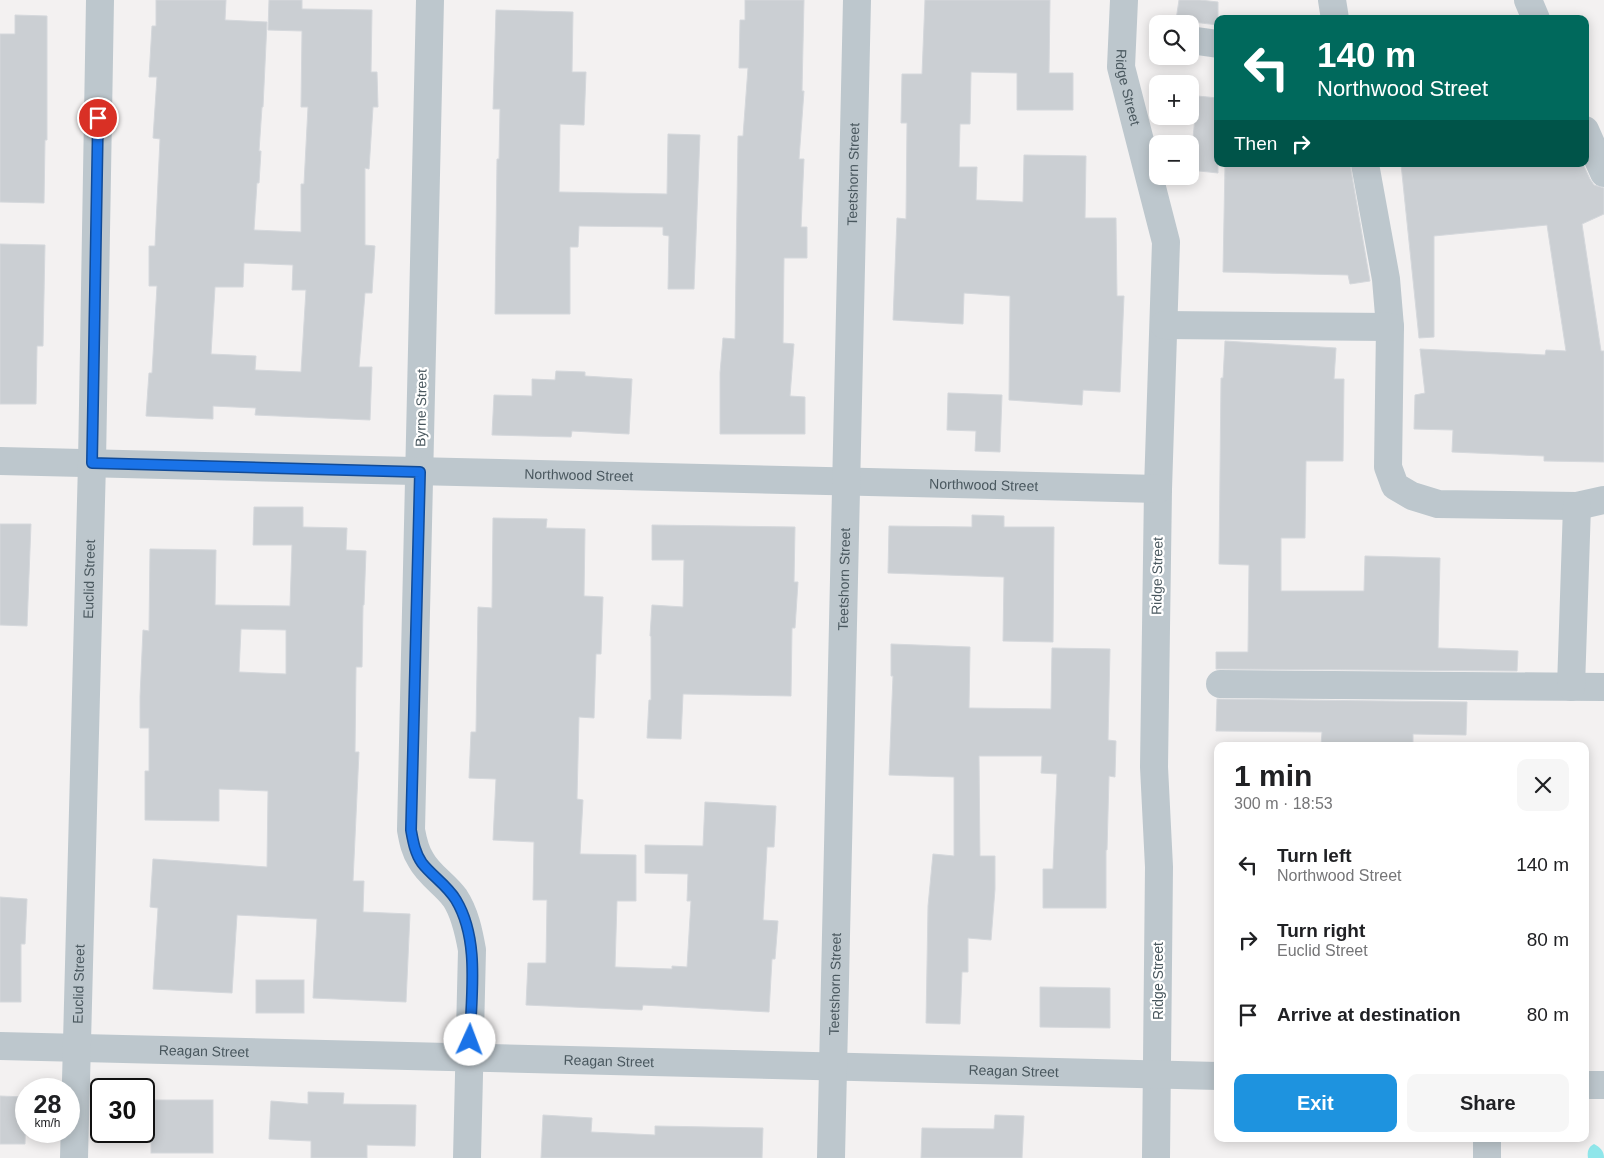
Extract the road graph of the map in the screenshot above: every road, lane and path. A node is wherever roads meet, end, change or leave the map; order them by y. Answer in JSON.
{"nodes":[{"id":1,"x":100,"y":0,"type":"edge"},
{"id":2,"x":430,"y":0,"type":"edge"},
{"id":3,"x":857,"y":0,"type":"edge"},
{"id":4,"x":1124,"y":0,"type":"edge"},
{"id":5,"x":1332,"y":0,"type":"edge"},
{"id":6,"x":1528,"y":0,"type":"edge"},
{"id":7,"x":1334,"y":15,"type":"edge"},
{"id":8,"x":1534,"y":15,"type":"edge"},
{"id":9,"x":1199,"y":41,"type":"edge"},
{"id":10,"x":1214,"y":43,"type":"edge"},
{"id":11,"x":1589,"y":139,"type":"edge"},
{"id":12,"x":1366,"y":167,"type":"edge"},
{"id":13,"x":1604,"y":174,"type":"edge"},
{"id":14,"x":1164,"y":325,"type":"junction"},
{"id":15,"x":1390,"y":327,"type":"junction"},
{"id":16,"x":0,"y":461,"type":"edge"},
{"id":17,"x":92,"y":463,"type":"junction"},
{"id":18,"x":420,"y":472,"type":"junction"},
{"id":19,"x":846,"y":482,"type":"junction"},
{"id":20,"x":1158,"y":489,"type":"junction"},
{"id":21,"x":1604,"y":500,"type":"edge"},
{"id":22,"x":1577,"y":506,"type":"junction"},
{"id":23,"x":1220,"y":684,"type":"dead end"},
{"id":24,"x":1571,"y":687,"type":"junction"},
{"id":25,"x":1604,"y":687,"type":"edge"},
{"id":26,"x":0,"y":1046,"type":"edge"},
{"id":27,"x":77,"y":1048,"type":"junction"},
{"id":28,"x":470,"y":1057,"type":"junction"},
{"id":29,"x":834,"y":1066,"type":"junction"},
{"id":30,"x":1158,"y":1075,"type":"junction"},
{"id":31,"x":1214,"y":1076,"type":"edge"},
{"id":32,"x":1589,"y":1085,"type":"edge"},
{"id":33,"x":1604,"y":1086,"type":"edge"},
{"id":34,"x":1487,"y":1142,"type":"edge"},
{"id":35,"x":74,"y":1158,"type":"edge"},
{"id":36,"x":467,"y":1158,"type":"edge"},
{"id":37,"x":832,"y":1158,"type":"edge"},
{"id":38,"x":1156,"y":1158,"type":"edge"},
{"id":39,"x":1487,"y":1158,"type":"edge"}],
"edges":[{"from":1,"to":17,"type":"street","name":"Euclid Street"},
{"from":2,"to":18,"type":"street","name":"Byrne Street"},
{"from":3,"to":19,"type":"street","name":"Teetshorn Street"},
{"from":4,"to":14,"type":"street","name":"Ridge Street"},
{"from":5,"to":7,"type":"street"},
{"from":6,"to":8,"type":"street"},
{"from":9,"to":10,"type":"street"},
{"from":11,"to":13,"type":"street"},
{"from":12,"to":15,"type":"street"},
{"from":14,"to":15,"type":"street"},
{"from":14,"to":20,"type":"street","name":"Ridge Street"},
{"from":15,"to":22,"type":"street"},
{"from":16,"to":17,"type":"street","name":"Northwood Street"},
{"from":17,"to":18,"type":"street","name":"Northwood Street"},
{"from":17,"to":27,"type":"street","name":"Euclid Street"},
{"from":18,"to":19,"type":"street","name":"Northwood Street"},
{"from":18,"to":28,"type":"street","name":"Byrne Street"},
{"from":19,"to":20,"type":"street","name":"Northwood Street"},
{"from":19,"to":29,"type":"street","name":"Teetshorn Street"},
{"from":20,"to":30,"type":"street","name":"Ridge Street"},
{"from":21,"to":22,"type":"street"},
{"from":22,"to":24,"type":"street"},
{"from":23,"to":24,"type":"street"},
{"from":24,"to":25,"type":"street"},
{"from":26,"to":27,"type":"street","name":"Reagan Street"},
{"from":27,"to":28,"type":"street","name":"Reagan Street"},
{"from":27,"to":35,"type":"street","name":"Euclid Street"},
{"from":28,"to":29,"type":"street","name":"Reagan Street"},
{"from":28,"to":36,"type":"street","name":"Byrne Street"},
{"from":29,"to":30,"type":"street","name":"Reagan Street"},
{"from":29,"to":37,"type":"street","name":"Teetshorn Street"},
{"from":30,"to":31,"type":"street","name":"Reagan Street"},
{"from":30,"to":38,"type":"street","name":"Ridge Street"},
{"from":32,"to":33,"type":"street"},
{"from":34,"to":39,"type":"street"}]}
